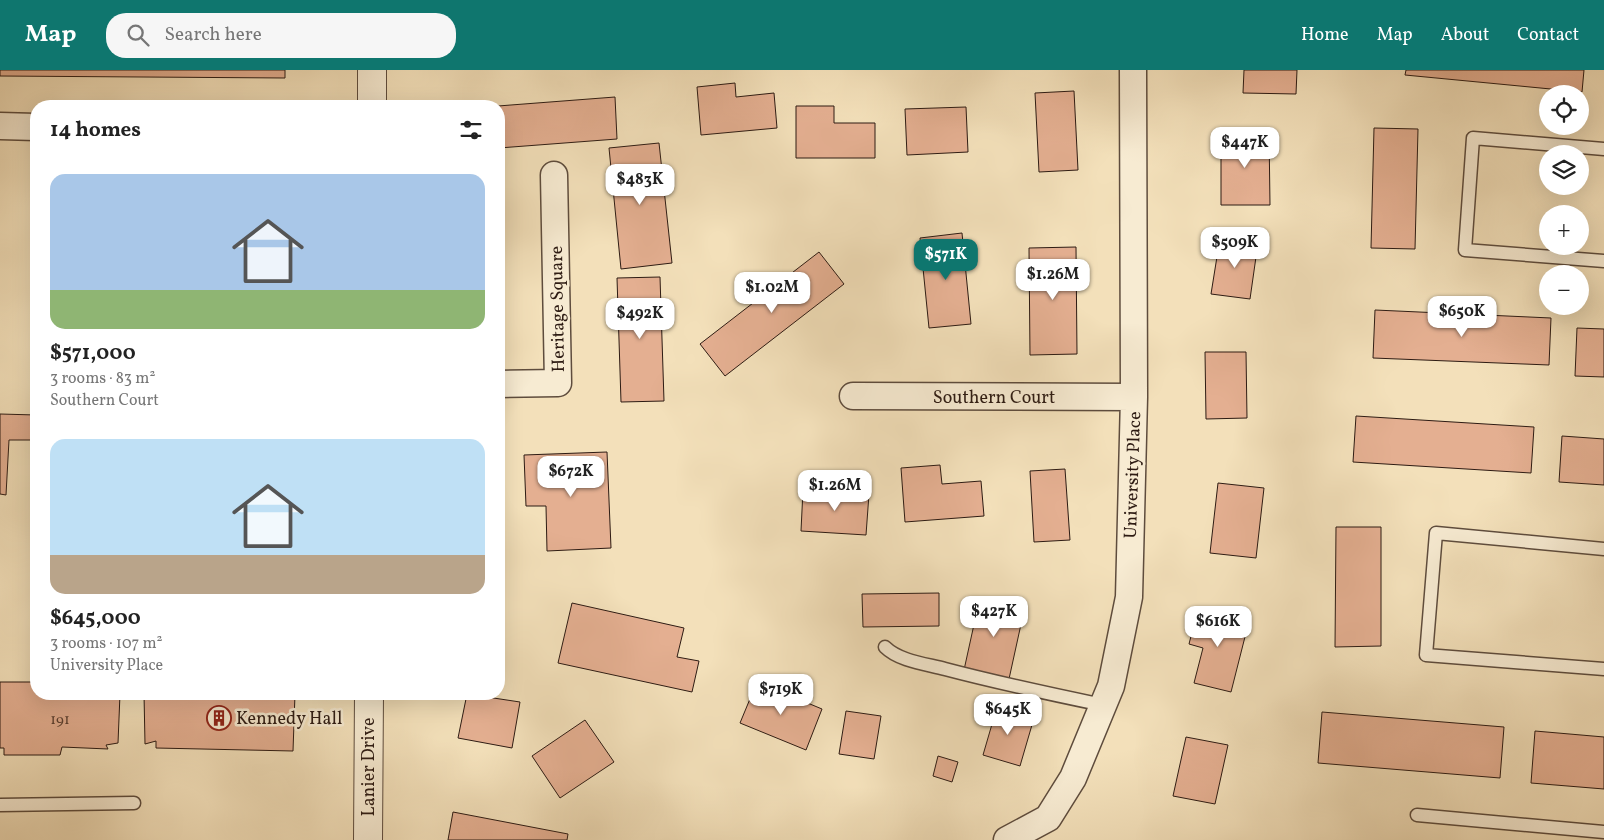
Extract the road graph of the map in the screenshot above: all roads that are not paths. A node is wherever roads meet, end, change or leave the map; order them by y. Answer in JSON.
{"nodes":[{"id":1,"x":372,"y":70,"type":"edge"},
{"id":2,"x":1133,"y":70,"type":"edge"},
{"id":3,"x":372,"y":100,"type":"edge"},
{"id":4,"x":0,"y":126,"type":"edge"},
{"id":5,"x":30,"y":127,"type":"edge"},
{"id":6,"x":1604,"y":149,"type":"edge"},
{"id":7,"x":554,"y":175,"type":"dead end"},
{"id":8,"x":1604,"y":261,"type":"edge"},
{"id":9,"x":505,"y":384,"type":"edge"},
{"id":10,"x":853,"y":396,"type":"dead end"},
{"id":11,"x":1134,"y":397,"type":"junction"},
{"id":12,"x":1604,"y":549,"type":"edge"},
{"id":13,"x":885,"y":647,"type":"dead end"},
{"id":14,"x":1604,"y":669,"type":"edge"},
{"id":15,"x":369,"y":700,"type":"edge"},
{"id":16,"x":1103,"y":705,"type":"junction"},
{"id":17,"x":134,"y":803,"type":"dead end"},
{"id":18,"x":0,"y":805,"type":"edge"},
{"id":19,"x":1417,"y":815,"type":"dead end"},
{"id":20,"x":1604,"y":832,"type":"edge"},
{"id":21,"x":368,"y":840,"type":"edge"},
{"id":22,"x":1008,"y":840,"type":"edge"}],
"edges":[{"from":1,"to":3,"type":"street"},
{"from":2,"to":11,"type":"street","name":"University Place"},
{"from":4,"to":5,"type":"street"},
{"from":6,"to":8,"type":"lane"},
{"from":7,"to":9,"type":"street","name":"Heritage Square"},
{"from":10,"to":11,"type":"street","name":"Southern Court"},
{"from":11,"to":16,"type":"street","name":"University Place"},
{"from":12,"to":14,"type":"lane"},
{"from":13,"to":16,"type":"lane"},
{"from":15,"to":21,"type":"street","name":"Lanier Drive"},
{"from":16,"to":22,"type":"street","name":"University Place"},
{"from":17,"to":18,"type":"lane"},
{"from":19,"to":20,"type":"lane"}]}
